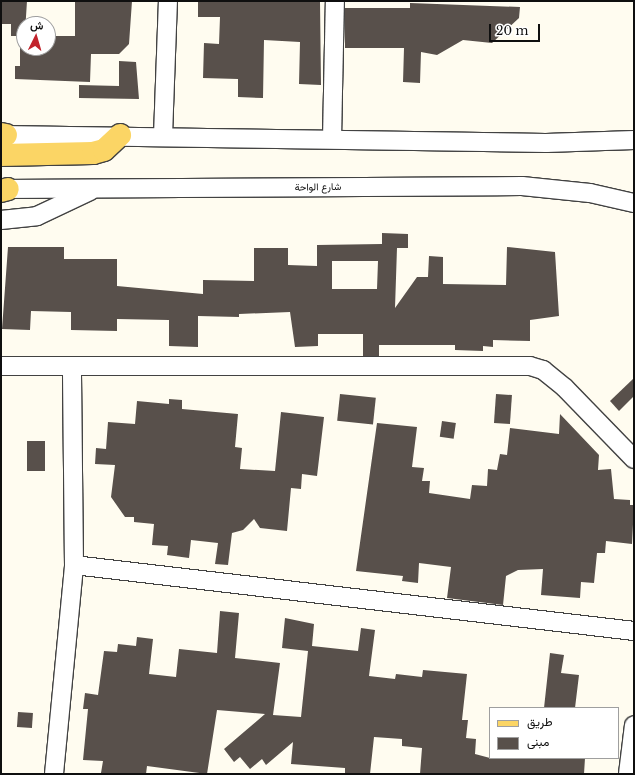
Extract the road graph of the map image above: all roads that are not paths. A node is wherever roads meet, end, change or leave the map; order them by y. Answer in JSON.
{"nodes":[{"id":1,"x":168,"y":1,"type":"edge"},
{"id":2,"x":335,"y":1,"type":"edge"},
{"id":3,"x":120,"y":135,"type":"joint"},
{"id":4,"x":163,"y":136,"type":"junction"},
{"id":5,"x":332,"y":139,"type":"junction"},
{"id":6,"x":2,"y":140,"type":"edge"},
{"id":7,"x":634,"y":140,"type":"edge"},
{"id":8,"x":93,"y":189,"type":"junction"},
{"id":9,"x":3,"y":190,"type":"edge"},
{"id":10,"x":634,"y":203,"type":"edge"},
{"id":11,"x":1,"y":220,"type":"edge"},
{"id":12,"x":1,"y":366,"type":"edge"},
{"id":13,"x":72,"y":366,"type":"junction"},
{"id":14,"x":634,"y":459,"type":"edge"},
{"id":15,"x":74,"y":564,"type":"junction"},
{"id":16,"x":634,"y":631,"type":"edge"},
{"id":17,"x":634,"y":725,"type":"edge"},
{"id":18,"x":54,"y":774,"type":"edge"},
{"id":19,"x":628,"y":774,"type":"edge"}],
"edges":[{"from":1,"to":4,"type":"street"},
{"from":2,"to":5,"type":"street"},
{"from":3,"to":4,"type":"street"},
{"from":3,"to":6,"type":"main road"},
{"from":4,"to":5,"type":"street"},
{"from":5,"to":7,"type":"street"},
{"from":8,"to":9,"type":"street","name":"شارع الواحة"},
{"from":8,"to":10,"type":"street","name":"شارع الواحة"},
{"from":8,"to":11,"type":"street"},
{"from":12,"to":13,"type":"street"},
{"from":13,"to":14,"type":"street"},
{"from":13,"to":15,"type":"street"},
{"from":15,"to":16,"type":"street"},
{"from":15,"to":18,"type":"street"},
{"from":17,"to":19,"type":"street"}]}
